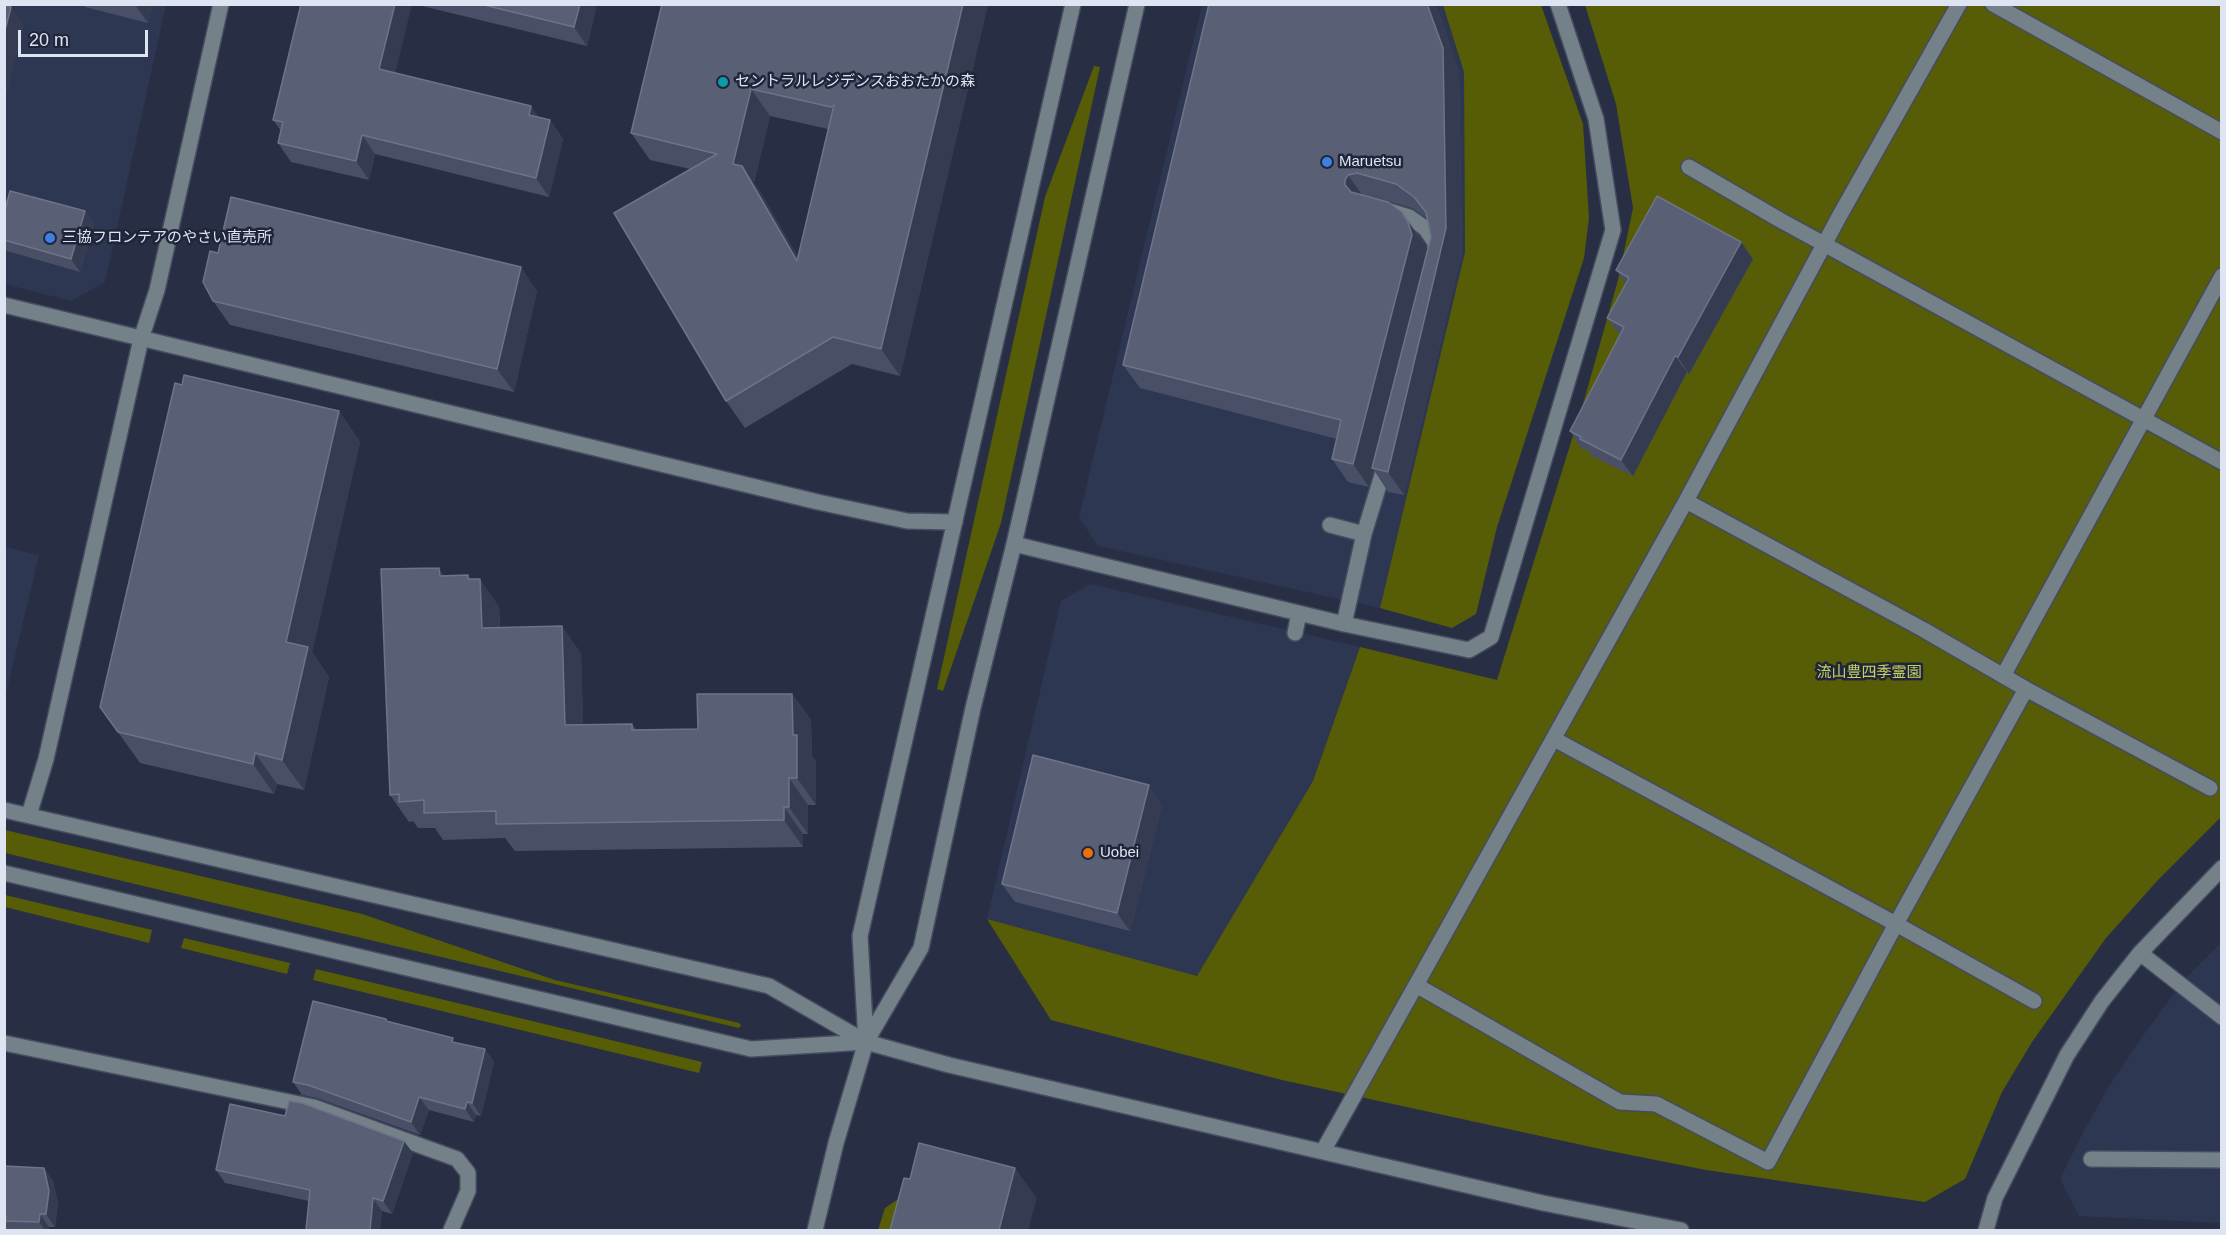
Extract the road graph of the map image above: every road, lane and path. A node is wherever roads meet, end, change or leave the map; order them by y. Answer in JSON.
{"nodes":[{"id":1,"x":221,"y":4,"type":"edge"},
{"id":2,"x":1073,"y":4,"type":"edge"},
{"id":3,"x":1137,"y":4,"type":"edge"},
{"id":4,"x":1558,"y":4,"type":"edge"},
{"id":5,"x":1959,"y":4,"type":"edge"},
{"id":6,"x":1993,"y":4,"type":"edge"},
{"id":7,"x":2222,"y":132,"type":"edge"},
{"id":8,"x":1689,"y":167,"type":"dead end"},
{"id":9,"x":1371,"y":206,"type":"edge"},
{"id":10,"x":1824,"y":244,"type":"junction"},
{"id":11,"x":1435,"y":271,"type":"edge"},
{"id":12,"x":2222,"y":276,"type":"edge"},
{"id":13,"x":4,"y":305,"type":"edge"},
{"id":14,"x":141,"y":339,"type":"junction"},
{"id":15,"x":2144,"y":419,"type":"junction"},
{"id":16,"x":1391,"y":443,"type":"edge"},
{"id":17,"x":2222,"y":462,"type":"edge"},
{"id":18,"x":1686,"y":501,"type":"junction"},
{"id":19,"x":956,"y":522,"type":"junction"},
{"id":20,"x":1330,"y":525,"type":"dead end"},
{"id":21,"x":1364,"y":534,"type":"junction"},
{"id":22,"x":1014,"y":544,"type":"junction"},
{"id":23,"x":1299,"y":613,"type":"junction"},
{"id":24,"x":1344,"y":624,"type":"junction"},
{"id":25,"x":1295,"y":633,"type":"dead end"},
{"id":26,"x":2003,"y":676,"type":"junction"},
{"id":27,"x":2026,"y":689,"type":"junction"},
{"id":28,"x":1554,"y":739,"type":"junction"},
{"id":29,"x":2210,"y":788,"type":"dead end"},
{"id":30,"x":4,"y":810,"type":"edge"},
{"id":31,"x":29,"y":816,"type":"junction"},
{"id":32,"x":2222,"y":868,"type":"edge"},
{"id":33,"x":4,"y":873,"type":"edge"},
{"id":34,"x":1896,"y":924,"type":"junction"},
{"id":35,"x":2140,"y":953,"type":"junction"},
{"id":36,"x":1416,"y":985,"type":"junction"},
{"id":37,"x":2034,"y":1001,"type":"dead end"},
{"id":38,"x":2222,"y":1017,"type":"edge"},
{"id":39,"x":866,"y":1042,"type":"junction"},
{"id":40,"x":4,"y":1043,"type":"edge"},
{"id":41,"x":1323,"y":1151,"type":"junction"},
{"id":42,"x":2091,"y":1159,"type":"dead end"},
{"id":43,"x":2222,"y":1160,"type":"edge"},
{"id":44,"x":452,"y":1230,"type":"edge"},
{"id":45,"x":815,"y":1230,"type":"edge"},
{"id":46,"x":1681,"y":1230,"type":"edge"},
{"id":47,"x":1986,"y":1230,"type":"edge"}],
"edges":[{"from":1,"to":14,"type":"street"},
{"from":2,"to":19,"type":"street"},
{"from":3,"to":22,"type":"street"},
{"from":4,"to":24,"type":"street"},
{"from":5,"to":10,"type":"street"},
{"from":6,"to":7,"type":"street"},
{"from":8,"to":10,"type":"street"},
{"from":9,"to":11,"type":"street"},
{"from":10,"to":15,"type":"street"},
{"from":10,"to":18,"type":"street"},
{"from":12,"to":15,"type":"street"},
{"from":13,"to":14,"type":"street"},
{"from":14,"to":19,"type":"street"},
{"from":14,"to":31,"type":"street"},
{"from":15,"to":17,"type":"street"},
{"from":15,"to":26,"type":"street"},
{"from":16,"to":21,"type":"street"},
{"from":18,"to":26,"type":"street"},
{"from":18,"to":28,"type":"street"},
{"from":19,"to":39,"type":"street"},
{"from":20,"to":21,"type":"street"},
{"from":21,"to":24,"type":"street"},
{"from":22,"to":23,"type":"street"},
{"from":22,"to":39,"type":"street"},
{"from":23,"to":24,"type":"street"},
{"from":23,"to":25,"type":"street"},
{"from":26,"to":27,"type":"street"},
{"from":27,"to":29,"type":"street"},
{"from":27,"to":34,"type":"street"},
{"from":28,"to":34,"type":"street"},
{"from":28,"to":36,"type":"street"},
{"from":30,"to":31,"type":"street"},
{"from":31,"to":39,"type":"street"},
{"from":32,"to":35,"type":"street"},
{"from":33,"to":39,"type":"street"},
{"from":34,"to":36,"type":"street"},
{"from":34,"to":37,"type":"street"},
{"from":35,"to":38,"type":"street"},
{"from":35,"to":47,"type":"street"},
{"from":36,"to":41,"type":"street"},
{"from":39,"to":41,"type":"street"},
{"from":39,"to":45,"type":"street"},
{"from":40,"to":44,"type":"street"},
{"from":41,"to":46,"type":"street"},
{"from":42,"to":43,"type":"street"}]}
